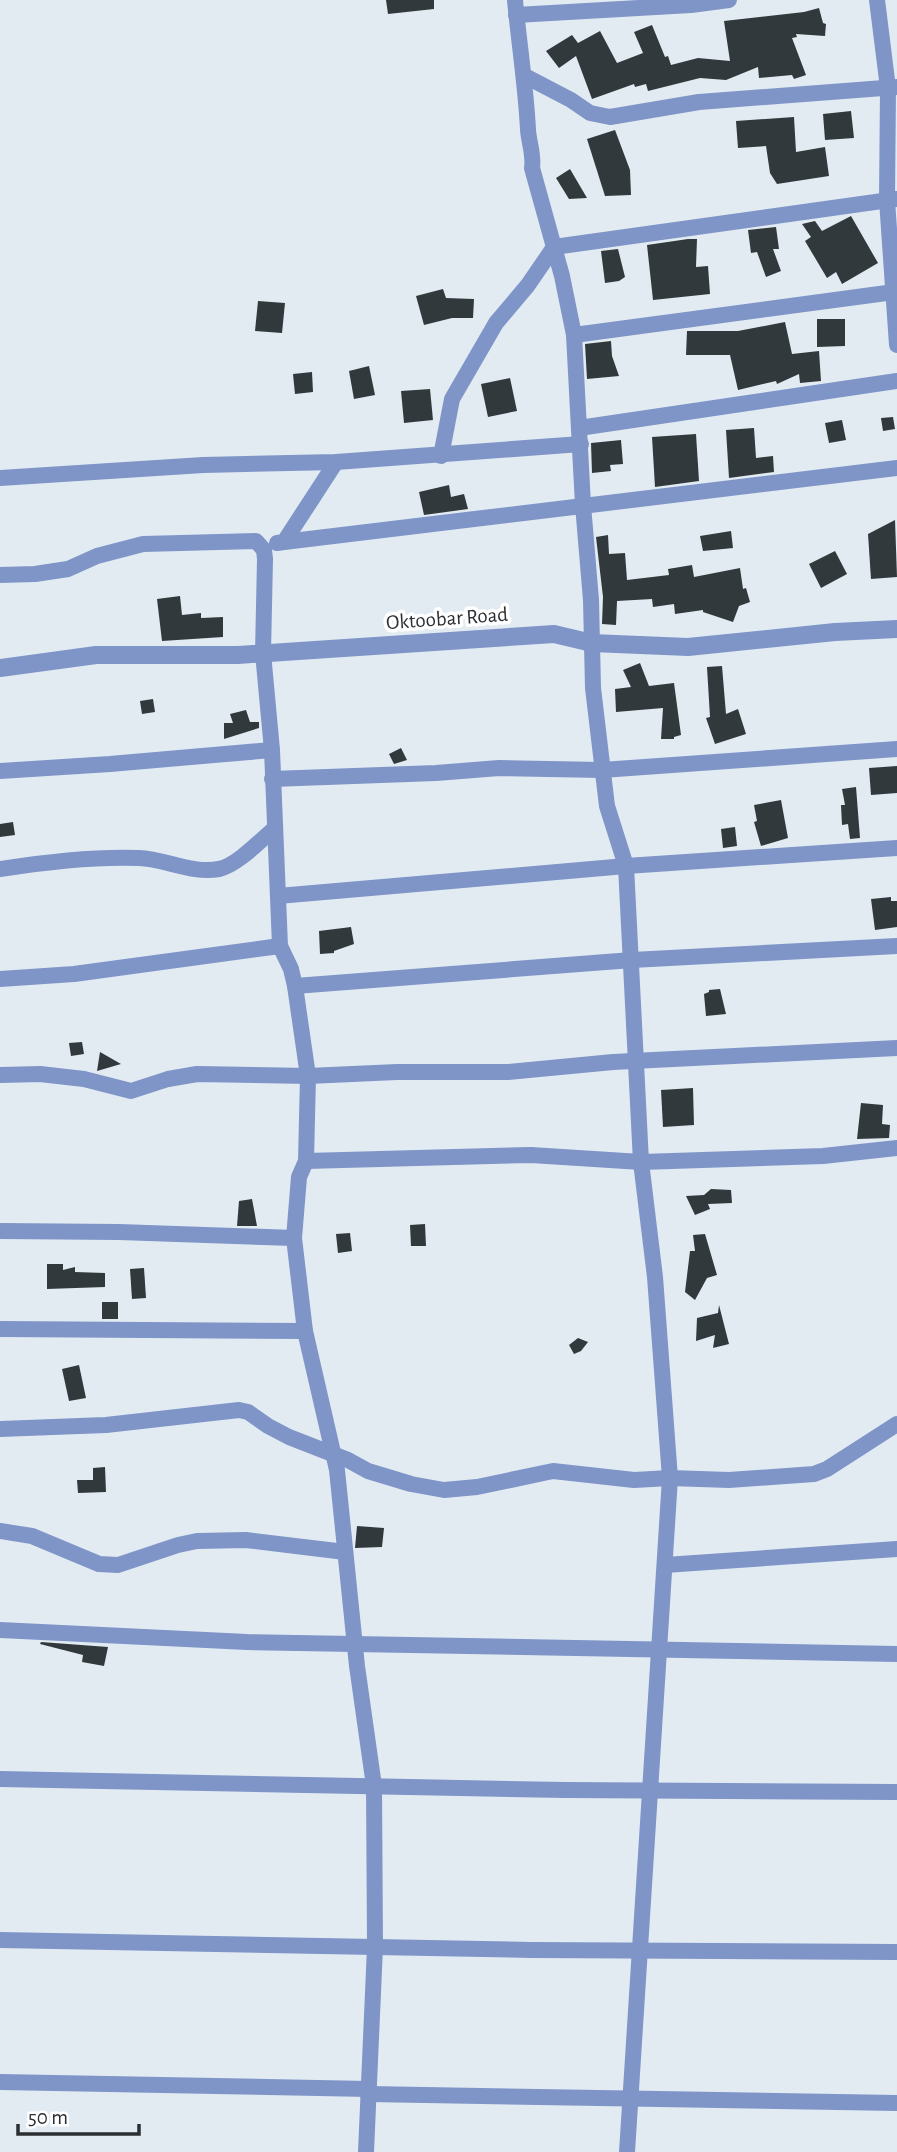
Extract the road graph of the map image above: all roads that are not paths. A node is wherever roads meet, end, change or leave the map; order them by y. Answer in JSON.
{"nodes":[{"id":1,"x":729,"y":0,"type":"edge"},
{"id":2,"x":877,"y":0,"type":"edge"},
{"id":3,"x":515,"y":8,"type":"edge"},
{"id":4,"x":525,"y":76,"type":"junction"},
{"id":5,"x":893,"y":87,"type":"edge"},
{"id":6,"x":892,"y":199,"type":"edge"},
{"id":7,"x":554,"y":247,"type":"junction"},
{"id":8,"x":894,"y":292,"type":"junction"},
{"id":9,"x":574,"y":335,"type":"junction"},
{"id":10,"x":897,"y":345,"type":"edge"},
{"id":11,"x":897,"y":381,"type":"edge"},
{"id":12,"x":580,"y":436,"type":"junction"},
{"id":13,"x":441,"y":456,"type":"junction"},
{"id":14,"x":336,"y":462,"type":"junction"},
{"id":15,"x":897,"y":468,"type":"edge"},
{"id":16,"x":0,"y":478,"type":"edge"},
{"id":17,"x":583,"y":506,"type":"junction"},
{"id":18,"x":284,"y":542,"type":"junction"},
{"id":19,"x":261,"y":544,"type":"junction"},
{"id":20,"x":0,"y":575,"type":"edge"},
{"id":21,"x":897,"y":629,"type":"edge"},
{"id":22,"x":592,"y":643,"type":"junction"},
{"id":23,"x":263,"y":653,"type":"junction"},
{"id":24,"x":0,"y":667,"type":"edge"},
{"id":25,"x":897,"y":749,"type":"edge"},
{"id":26,"x":272,"y":750,"type":"junction"},
{"id":27,"x":602,"y":770,"type":"junction"},
{"id":28,"x":0,"y":771,"type":"edge"},
{"id":29,"x":272,"y":779,"type":"junction"},
{"id":30,"x":275,"y":828,"type":"junction"},
{"id":31,"x":897,"y":848,"type":"edge"},
{"id":32,"x":626,"y":866,"type":"junction"},
{"id":33,"x":0,"y":869,"type":"edge"},
{"id":34,"x":278,"y":896,"type":"junction"},
{"id":35,"x":280,"y":946,"type":"junction"},
{"id":36,"x":897,"y":946,"type":"edge"},
{"id":37,"x":632,"y":960,"type":"junction"},
{"id":38,"x":0,"y":979,"type":"edge"},
{"id":39,"x":295,"y":986,"type":"junction"},
{"id":40,"x":897,"y":1048,"type":"edge"},
{"id":41,"x":635,"y":1062,"type":"junction"},
{"id":42,"x":0,"y":1075,"type":"edge"},
{"id":43,"x":308,"y":1076,"type":"junction"},
{"id":44,"x":897,"y":1148,"type":"edge"},
{"id":45,"x":306,"y":1161,"type":"junction"},
{"id":46,"x":641,"y":1162,"type":"junction"},
{"id":47,"x":0,"y":1231,"type":"edge"},
{"id":48,"x":294,"y":1238,"type":"junction"},
{"id":49,"x":0,"y":1329,"type":"edge"},
{"id":50,"x":305,"y":1331,"type":"junction"},
{"id":51,"x":897,"y":1424,"type":"edge"},
{"id":52,"x":0,"y":1429,"type":"edge"},
{"id":53,"x":335,"y":1456,"type":"junction"},
{"id":54,"x":670,"y":1478,"type":"junction"},
{"id":55,"x":0,"y":1531,"type":"edge"},
{"id":56,"x":897,"y":1549,"type":"edge"},
{"id":57,"x":345,"y":1552,"type":"junction"},
{"id":58,"x":665,"y":1565,"type":"junction"},
{"id":59,"x":0,"y":1630,"type":"edge"},
{"id":60,"x":354,"y":1644,"type":"junction"},
{"id":61,"x":660,"y":1649,"type":"junction"},
{"id":62,"x":897,"y":1654,"type":"edge"},
{"id":63,"x":0,"y":1779,"type":"edge"},
{"id":64,"x":374,"y":1786,"type":"junction"},
{"id":65,"x":651,"y":1790,"type":"junction"},
{"id":66,"x":897,"y":1792,"type":"edge"},
{"id":67,"x":0,"y":1940,"type":"edge"},
{"id":68,"x":375,"y":1947,"type":"junction"},
{"id":69,"x":641,"y":1951,"type":"junction"},
{"id":70,"x":897,"y":1952,"type":"edge"},
{"id":71,"x":0,"y":2082,"type":"edge"},
{"id":72,"x":369,"y":2091,"type":"junction"},
{"id":73,"x":631,"y":2099,"type":"junction"},
{"id":74,"x":897,"y":2104,"type":"edge"},
{"id":75,"x":366,"y":2152,"type":"edge"},
{"id":76,"x":627,"y":2152,"type":"edge"}],
"edges":[{"from":1,"to":3,"type":"street"},
{"from":2,"to":5,"type":"street"},
{"from":3,"to":4,"type":"street"},
{"from":4,"to":5,"type":"street"},
{"from":4,"to":7,"type":"street"},
{"from":5,"to":6,"type":"street"},
{"from":6,"to":7,"type":"street"},
{"from":6,"to":8,"type":"street"},
{"from":7,"to":9,"type":"street"},
{"from":7,"to":13,"type":"street"},
{"from":8,"to":9,"type":"street"},
{"from":8,"to":10,"type":"street"},
{"from":9,"to":12,"type":"street"},
{"from":11,"to":12,"type":"street"},
{"from":12,"to":13,"type":"street"},
{"from":12,"to":17,"type":"street"},
{"from":13,"to":14,"type":"street"},
{"from":14,"to":16,"type":"street"},
{"from":14,"to":18,"type":"street"},
{"from":15,"to":17,"type":"street"},
{"from":17,"to":18,"type":"street"},
{"from":17,"to":22,"type":"street"},
{"from":18,"to":19,"type":"street"},
{"from":19,"to":20,"type":"street"},
{"from":19,"to":23,"type":"street"},
{"from":21,"to":22,"type":"street","name":"Oktoobar Road"},
{"from":22,"to":23,"type":"street","name":"Oktoobar Road"},
{"from":22,"to":27,"type":"street"},
{"from":23,"to":24,"type":"street","name":"Oktoobar Road"},
{"from":23,"to":26,"type":"street"},
{"from":25,"to":27,"type":"street"},
{"from":26,"to":28,"type":"street"},
{"from":26,"to":29,"type":"street"},
{"from":27,"to":29,"type":"street"},
{"from":27,"to":32,"type":"street"},
{"from":29,"to":30,"type":"street"},
{"from":30,"to":33,"type":"street"},
{"from":30,"to":34,"type":"street"},
{"from":31,"to":32,"type":"street"},
{"from":32,"to":34,"type":"street"},
{"from":32,"to":37,"type":"street"},
{"from":34,"to":35,"type":"street"},
{"from":35,"to":38,"type":"street"},
{"from":35,"to":39,"type":"street"},
{"from":36,"to":37,"type":"street"},
{"from":37,"to":39,"type":"street"},
{"from":37,"to":41,"type":"street"},
{"from":39,"to":43,"type":"street"},
{"from":40,"to":41,"type":"street"},
{"from":41,"to":43,"type":"street"},
{"from":41,"to":46,"type":"street"},
{"from":42,"to":43,"type":"street"},
{"from":43,"to":45,"type":"street"},
{"from":44,"to":46,"type":"street"},
{"from":45,"to":46,"type":"street"},
{"from":45,"to":48,"type":"street"},
{"from":46,"to":54,"type":"street"},
{"from":47,"to":48,"type":"street"},
{"from":48,"to":50,"type":"street"},
{"from":49,"to":50,"type":"street"},
{"from":50,"to":53,"type":"street"},
{"from":51,"to":54,"type":"street"},
{"from":52,"to":53,"type":"street"},
{"from":53,"to":54,"type":"street"},
{"from":53,"to":57,"type":"street"},
{"from":54,"to":58,"type":"street"},
{"from":55,"to":57,"type":"street"},
{"from":56,"to":58,"type":"street"},
{"from":57,"to":60,"type":"street"},
{"from":58,"to":61,"type":"street"},
{"from":59,"to":60,"type":"street"},
{"from":60,"to":61,"type":"street"},
{"from":60,"to":64,"type":"street"},
{"from":61,"to":62,"type":"street"},
{"from":61,"to":65,"type":"street"},
{"from":63,"to":64,"type":"street"},
{"from":64,"to":65,"type":"street"},
{"from":64,"to":68,"type":"street"},
{"from":65,"to":66,"type":"street"},
{"from":65,"to":69,"type":"street"},
{"from":67,"to":68,"type":"street"},
{"from":68,"to":69,"type":"street"},
{"from":68,"to":72,"type":"street"},
{"from":69,"to":70,"type":"street"},
{"from":69,"to":73,"type":"street"},
{"from":71,"to":72,"type":"street"},
{"from":72,"to":73,"type":"street"},
{"from":72,"to":75,"type":"street"},
{"from":73,"to":74,"type":"street"},
{"from":73,"to":76,"type":"street"}]}
